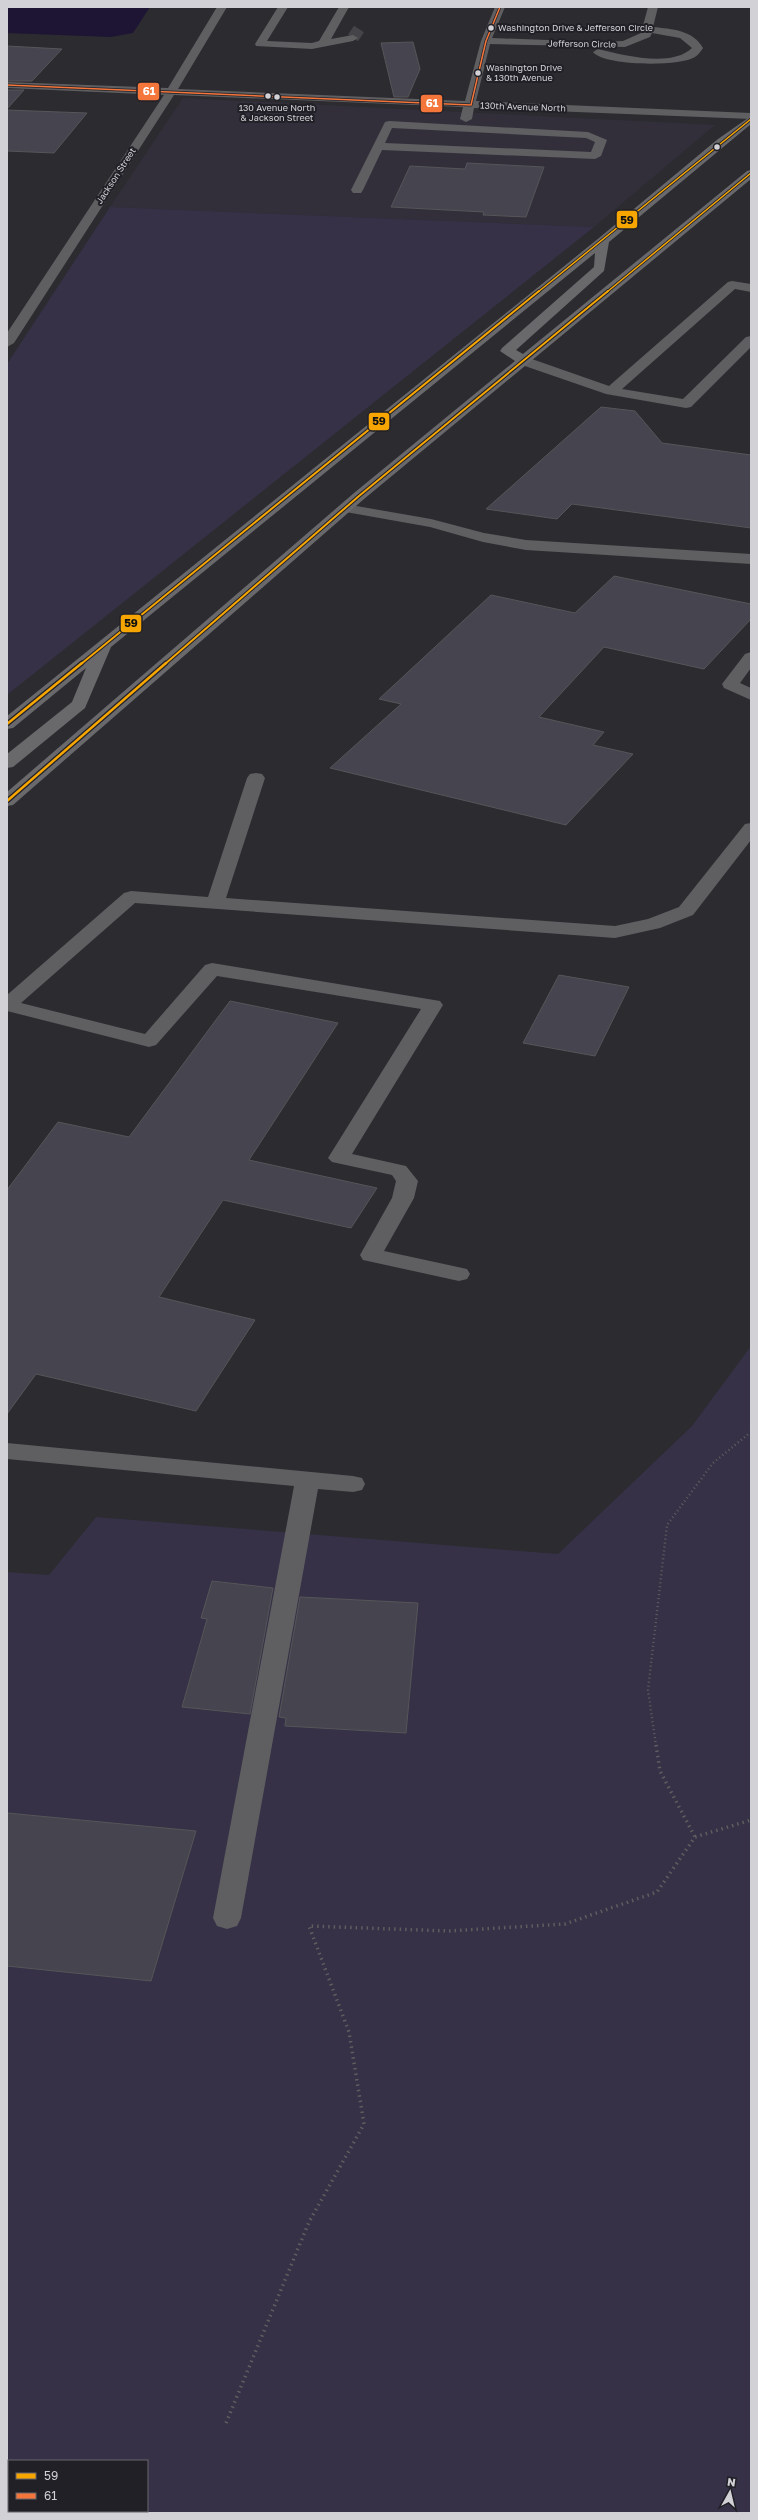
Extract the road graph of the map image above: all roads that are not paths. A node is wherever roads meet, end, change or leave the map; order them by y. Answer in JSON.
{"nodes":[{"id":1,"x":222,"y":7,"type":"edge"},
{"id":2,"x":283,"y":7,"type":"edge"},
{"id":3,"x":344,"y":7,"type":"edge"},
{"id":4,"x":500,"y":7,"type":"edge"},
{"id":5,"x":653,"y":7,"type":"edge"},
{"id":6,"x":648,"y":29,"type":"junction"},
{"id":7,"x":353,"y":38,"type":"dead end"},
{"id":8,"x":486,"y":41,"type":"junction"},
{"id":9,"x":323,"y":43,"type":"junction"},
{"id":10,"x":589,"y":45,"type":"junction"},
{"id":11,"x":7,"y":85,"type":"edge"},
{"id":12,"x":171,"y":92,"type":"junction"},
{"id":13,"x":441,"y":103,"type":"junction"},
{"id":14,"x":471,"y":105,"type":"junction"},
{"id":15,"x":751,"y":118,"type":"edge"},
{"id":16,"x":432,"y":127,"type":"junction"},
{"id":17,"x":462,"y":128,"type":"junction"},
{"id":18,"x":377,"y":146,"type":"junction"},
{"id":19,"x":751,"y":173,"type":"edge"},
{"id":20,"x":357,"y":190,"type":"dead end"},
{"id":21,"x":603,"y":241,"type":"junction"},
{"id":22,"x":751,"y":288,"type":"edge"},
{"id":23,"x":751,"y":340,"type":"edge"},
{"id":24,"x":7,"y":343,"type":"edge"},
{"id":25,"x":524,"y":360,"type":"junction"},
{"id":26,"x":612,"y":391,"type":"junction"},
{"id":27,"x":345,"y":508,"type":"junction"},
{"id":28,"x":751,"y":559,"type":"edge"},
{"id":29,"x":105,"y":643,"type":"junction"},
{"id":30,"x":751,"y":657,"type":"edge"},
{"id":31,"x":751,"y":695,"type":"edge"},
{"id":32,"x":7,"y":724,"type":"edge"},
{"id":33,"x":7,"y":763,"type":"edge"},
{"id":34,"x":256,"y":778,"type":"dead end"},
{"id":35,"x":7,"y":801,"type":"edge"},
{"id":36,"x":751,"y":828,"type":"edge"},
{"id":37,"x":215,"y":903,"type":"junction"},
{"id":38,"x":7,"y":1005,"type":"edge"},
{"id":39,"x":459,"y":1274,"type":"dead end"},
{"id":40,"x":7,"y":1451,"type":"edge"},
{"id":41,"x":307,"y":1480,"type":"junction"},
{"id":42,"x":353,"y":1484,"type":"dead end"},
{"id":43,"x":227,"y":1918,"type":"dead end"}],
"edges":[{"from":1,"to":12,"type":"street","name":"Jackson Street"},
{"from":2,"to":9,"type":"street"},
{"from":3,"to":9,"type":"street"},
{"from":4,"to":8,"type":"street"},
{"from":5,"to":6,"type":"street"},
{"from":6,"to":10,"type":"street","name":"Jefferson Circle"},
{"from":6,"to":10,"type":"street"},
{"from":7,"to":9,"type":"street"},
{"from":8,"to":10,"type":"street","name":"Jefferson Circle"},
{"from":8,"to":14,"type":"street"},
{"from":11,"to":12,"type":"street","name":"130th Avenue North"},
{"from":12,"to":13,"type":"street","name":"130th Avenue North"},
{"from":12,"to":24,"type":"street","name":"Jackson Street"},
{"from":13,"to":14,"type":"street","name":"130th Avenue North"},
{"from":13,"to":16,"type":"street"},
{"from":14,"to":15,"type":"street","name":"130th Avenue North"},
{"from":14,"to":17,"type":"street"},
{"from":15,"to":21,"type":"main road"},
{"from":16,"to":17,"type":"street"},
{"from":16,"to":18,"type":"street"},
{"from":17,"to":18,"type":"street"},
{"from":18,"to":20,"type":"street"},
{"from":19,"to":25,"type":"main road"},
{"from":21,"to":25,"type":"main road"},
{"from":21,"to":29,"type":"main road"},
{"from":22,"to":26,"type":"street"},
{"from":23,"to":26,"type":"street"},
{"from":25,"to":26,"type":"street"},
{"from":25,"to":27,"type":"main road"},
{"from":27,"to":28,"type":"street"},
{"from":27,"to":35,"type":"main road"},
{"from":29,"to":32,"type":"main road"},
{"from":29,"to":33,"type":"main road"},
{"from":30,"to":31,"type":"street"},
{"from":34,"to":37,"type":"street"},
{"from":36,"to":37,"type":"street"},
{"from":37,"to":38,"type":"street"},
{"from":38,"to":39,"type":"street"},
{"from":40,"to":41,"type":"street"},
{"from":41,"to":42,"type":"street"},
{"from":41,"to":43,"type":"street"}]}
